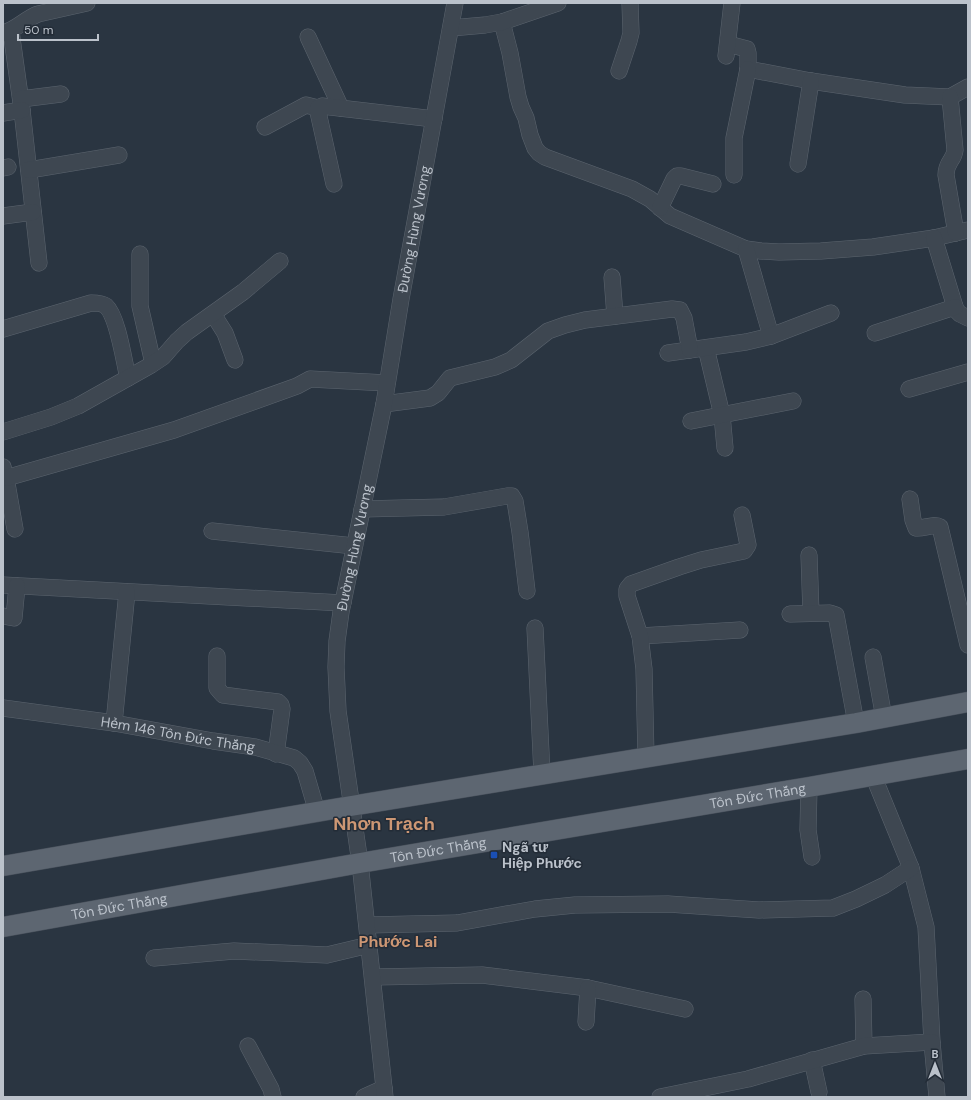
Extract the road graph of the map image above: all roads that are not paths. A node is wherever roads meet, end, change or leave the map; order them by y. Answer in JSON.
{"nodes":[{"id":1,"x":87,"y":3,"type":"edge"},
{"id":2,"x":455,"y":3,"type":"edge"},
{"id":3,"x":558,"y":3,"type":"edge"},
{"id":4,"x":630,"y":3,"type":"edge"},
{"id":5,"x":732,"y":3,"type":"edge"},
{"id":6,"x":502,"y":22,"type":"junction"},
{"id":7,"x":451,"y":28,"type":"junction"},
{"id":8,"x":7,"y":32,"type":"edge"},
{"id":9,"x":308,"y":37,"type":"dead end"},
{"id":10,"x":748,"y":69,"type":"junction"},
{"id":11,"x":619,"y":71,"type":"dead end"},
{"id":12,"x":811,"y":81,"type":"junction"},
{"id":13,"x":968,"y":87,"type":"edge"},
{"id":14,"x":61,"y":94,"type":"dead end"},
{"id":15,"x":950,"y":97,"type":"junction"},
{"id":16,"x":22,"y":105,"type":"junction"},
{"id":17,"x":318,"y":108,"type":"junction"},
{"id":18,"x":341,"y":108,"type":"junction"},
{"id":19,"x":3,"y":113,"type":"edge"},
{"id":20,"x":434,"y":119,"type":"junction"},
{"id":21,"x":265,"y":127,"type":"dead end"},
{"id":22,"x":962,"y":148,"type":"edge"},
{"id":23,"x":119,"y":155,"type":"dead end"},
{"id":24,"x":798,"y":164,"type":"dead end"},
{"id":25,"x":29,"y":170,"type":"junction"},
{"id":26,"x":734,"y":175,"type":"dead end"},
{"id":27,"x":334,"y":184,"type":"dead end"},
{"id":28,"x":713,"y":184,"type":"dead end"},
{"id":29,"x":660,"y":208,"type":"junction"},
{"id":30,"x":33,"y":212,"type":"junction"},
{"id":31,"x":3,"y":216,"type":"edge"},
{"id":32,"x":962,"y":232,"type":"edge"},
{"id":33,"x":934,"y":238,"type":"junction"},
{"id":34,"x":746,"y":249,"type":"junction"},
{"id":35,"x":140,"y":254,"type":"dead end"},
{"id":36,"x":280,"y":260,"type":"dead end"},
{"id":37,"x":39,"y":263,"type":"dead end"},
{"id":38,"x":612,"y":277,"type":"dead end"},
{"id":39,"x":955,"y":307,"type":"junction"},
{"id":40,"x":831,"y":313,"type":"dead end"},
{"id":41,"x":213,"y":314,"type":"junction"},
{"id":42,"x":615,"y":316,"type":"junction"},
{"id":43,"x":968,"y":318,"type":"edge"},
{"id":44,"x":3,"y":329,"type":"edge"},
{"id":45,"x":875,"y":333,"type":"dead end"},
{"id":46,"x":771,"y":336,"type":"junction"},
{"id":47,"x":706,"y":348,"type":"junction"},
{"id":48,"x":690,"y":350,"type":"junction"},
{"id":49,"x":668,"y":353,"type":"dead end"},
{"id":50,"x":235,"y":360,"type":"dead end"},
{"id":51,"x":153,"y":363,"type":"junction"},
{"id":52,"x":968,"y":372,"type":"edge"},
{"id":53,"x":128,"y":378,"type":"junction"},
{"id":54,"x":387,"y":382,"type":"junction"},
{"id":55,"x":909,"y":389,"type":"dead end"},
{"id":56,"x":793,"y":401,"type":"dead end"},
{"id":57,"x":384,"y":404,"type":"junction"},
{"id":58,"x":722,"y":415,"type":"junction"},
{"id":59,"x":691,"y":421,"type":"dead end"},
{"id":60,"x":3,"y":432,"type":"edge"},
{"id":61,"x":725,"y":448,"type":"dead end"},
{"id":62,"x":5,"y":473,"type":"edge"},
{"id":63,"x":910,"y":499,"type":"dead end"},
{"id":64,"x":362,"y":509,"type":"junction"},
{"id":65,"x":742,"y":515,"type":"dead end"},
{"id":66,"x":16,"y":529,"type":"dead end"},
{"id":67,"x":212,"y":531,"type":"dead end"},
{"id":68,"x":354,"y":546,"type":"junction"},
{"id":69,"x":809,"y":555,"type":"dead end"},
{"id":70,"x":527,"y":591,"type":"dead end"},
{"id":71,"x":127,"y":592,"type":"junction"},
{"id":72,"x":11,"y":599,"type":"edge"},
{"id":73,"x":343,"y":604,"type":"junction"},
{"id":74,"x":811,"y":613,"type":"junction"},
{"id":75,"x":790,"y":614,"type":"dead end"},
{"id":76,"x":534,"y":628,"type":"dead end"},
{"id":77,"x":740,"y":630,"type":"dead end"},
{"id":78,"x":640,"y":636,"type":"junction"},
{"id":79,"x":968,"y":645,"type":"edge"},
{"id":80,"x":217,"y":656,"type":"dead end"},
{"id":81,"x":873,"y":657,"type":"dead end"},
{"id":82,"x":968,"y":702,"type":"edge"},
{"id":83,"x":3,"y":708,"type":"edge"},
{"id":84,"x":884,"y":718,"type":"junction"},
{"id":85,"x":114,"y":723,"type":"junction"},
{"id":86,"x":856,"y":723,"type":"junction"},
{"id":87,"x":276,"y":754,"type":"junction"},
{"id":88,"x":646,"y":757,"type":"junction"},
{"id":89,"x":968,"y":759,"type":"edge"},
{"id":90,"x":542,"y":774,"type":"junction"},
{"id":91,"x":873,"y":775,"type":"junction"},
{"id":92,"x":809,"y":787,"type":"junction"},
{"id":93,"x":351,"y":806,"type":"junction"},
{"id":94,"x":317,"y":812,"type":"junction"},
{"id":95,"x":812,"y":857,"type":"dead end"},
{"id":96,"x":360,"y":863,"type":"junction"},
{"id":97,"x":3,"y":866,"type":"edge"},
{"id":98,"x":911,"y":868,"type":"junction"},
{"id":99,"x":367,"y":925,"type":"junction"},
{"id":100,"x":3,"y":927,"type":"edge"},
{"id":101,"x":369,"y":944,"type":"junction"},
{"id":102,"x":154,"y":958,"type":"dead end"},
{"id":103,"x":373,"y":977,"type":"junction"},
{"id":104,"x":588,"y":988,"type":"junction"},
{"id":105,"x":863,"y":999,"type":"dead end"},
{"id":106,"x":685,"y":1008,"type":"dead end"},
{"id":107,"x":586,"y":1022,"type":"dead end"},
{"id":108,"x":932,"y":1042,"type":"junction"},
{"id":109,"x":248,"y":1046,"type":"dead end"},
{"id":110,"x":864,"y":1046,"type":"junction"},
{"id":111,"x":812,"y":1060,"type":"junction"},
{"id":112,"x":820,"y":1092,"type":"dead end"},
{"id":113,"x":384,"y":1093,"type":"edge"},
{"id":114,"x":273,"y":1097,"type":"edge"},
{"id":115,"x":364,"y":1097,"type":"edge"},
{"id":116,"x":660,"y":1097,"type":"edge"},
{"id":117,"x":938,"y":1097,"type":"edge"}],
"edges":[{"from":1,"to":8,"type":"street"},
{"from":2,"to":7,"type":"street","name":"Đường Hùng Vương"},
{"from":3,"to":6,"type":"street"},
{"from":4,"to":11,"type":"street"},
{"from":5,"to":10,"type":"street"},
{"from":6,"to":7,"type":"street"},
{"from":6,"to":29,"type":"street"},
{"from":7,"to":20,"type":"street","name":"Đường Hùng Vương"},
{"from":8,"to":16,"type":"street"},
{"from":9,"to":18,"type":"street"},
{"from":10,"to":12,"type":"street"},
{"from":10,"to":26,"type":"street"},
{"from":12,"to":15,"type":"street"},
{"from":12,"to":24,"type":"street"},
{"from":13,"to":15,"type":"street"},
{"from":14,"to":16,"type":"street"},
{"from":15,"to":22,"type":"street"},
{"from":16,"to":19,"type":"street"},
{"from":16,"to":25,"type":"street"},
{"from":17,"to":18,"type":"street"},
{"from":17,"to":21,"type":"street"},
{"from":17,"to":27,"type":"street"},
{"from":18,"to":20,"type":"street"},
{"from":20,"to":54,"type":"street","name":"Đường Hùng Vương"},
{"from":22,"to":32,"type":"street"},
{"from":23,"to":25,"type":"street"},
{"from":25,"to":30,"type":"street"},
{"from":28,"to":29,"type":"street"},
{"from":29,"to":34,"type":"street"},
{"from":30,"to":31,"type":"street"},
{"from":30,"to":37,"type":"street"},
{"from":32,"to":33,"type":"street"},
{"from":33,"to":34,"type":"street"},
{"from":33,"to":39,"type":"street"},
{"from":34,"to":46,"type":"street"},
{"from":35,"to":51,"type":"street"},
{"from":36,"to":41,"type":"street"},
{"from":38,"to":42,"type":"street"},
{"from":39,"to":43,"type":"street"},
{"from":39,"to":45,"type":"street"},
{"from":40,"to":46,"type":"street"},
{"from":41,"to":50,"type":"street"},
{"from":41,"to":51,"type":"street"},
{"from":42,"to":48,"type":"street"},
{"from":42,"to":57,"type":"street"},
{"from":44,"to":53,"type":"street"},
{"from":46,"to":47,"type":"street"},
{"from":47,"to":48,"type":"street"},
{"from":47,"to":58,"type":"street"},
{"from":48,"to":49,"type":"street"},
{"from":51,"to":53,"type":"street"},
{"from":52,"to":55,"type":"street"},
{"from":53,"to":60,"type":"street"},
{"from":54,"to":57,"type":"street","name":"Đường Hùng Vương"},
{"from":54,"to":62,"type":"street"},
{"from":56,"to":58,"type":"street"},
{"from":57,"to":64,"type":"street","name":"Đường Hùng Vương"},
{"from":58,"to":59,"type":"street"},
{"from":58,"to":61,"type":"street"},
{"from":62,"to":66,"type":"street"},
{"from":63,"to":79,"type":"street"},
{"from":64,"to":68,"type":"street","name":"Đường Hùng Vương"},
{"from":64,"to":70,"type":"street"},
{"from":65,"to":78,"type":"street"},
{"from":67,"to":68,"type":"street"},
{"from":68,"to":73,"type":"street","name":"Đường Hùng Vương"},
{"from":69,"to":74,"type":"street"},
{"from":71,"to":72,"type":"street"},
{"from":71,"to":73,"type":"street"},
{"from":71,"to":85,"type":"street"},
{"from":73,"to":93,"type":"street","name":"Đường Hùng Vương"},
{"from":74,"to":75,"type":"street"},
{"from":74,"to":86,"type":"street"},
{"from":76,"to":90,"type":"street"},
{"from":77,"to":78,"type":"street"},
{"from":78,"to":88,"type":"street"},
{"from":80,"to":87,"type":"street"},
{"from":81,"to":84,"type":"street"},
{"from":82,"to":84,"type":"main road"},
{"from":83,"to":85,"type":"street","name":"Hẻm 146 Tôn Đức Thắng"},
{"from":84,"to":86,"type":"main road"},
{"from":85,"to":87,"type":"street","name":"Hẻm 146 Tôn Đức Thắng"},
{"from":86,"to":88,"type":"main road"},
{"from":87,"to":94,"type":"street","name":"Hẻm 146 Tôn Đức Thắng"},
{"from":88,"to":90,"type":"main road"},
{"from":89,"to":91,"type":"main road","name":"Tôn Đức Thắng"},
{"from":90,"to":93,"type":"main road"},
{"from":91,"to":92,"type":"main road","name":"Tôn Đức Thắng"},
{"from":91,"to":98,"type":"street"},
{"from":92,"to":95,"type":"street"},
{"from":92,"to":96,"type":"main road","name":"Tôn Đức Thắng"},
{"from":93,"to":94,"type":"main road"},
{"from":93,"to":96,"type":"street","name":"Đường Hùng Vương"},
{"from":94,"to":97,"type":"main road"},
{"from":96,"to":99,"type":"street","name":"Đường Hùng Vương"},
{"from":96,"to":100,"type":"main road","name":"Tôn Đức Thắng"},
{"from":98,"to":99,"type":"street"},
{"from":98,"to":108,"type":"street"},
{"from":99,"to":101,"type":"street","name":"Đường Hùng Vương"},
{"from":101,"to":102,"type":"street"},
{"from":101,"to":103,"type":"street","name":"Đường Hùng Vương"},
{"from":103,"to":104,"type":"street"},
{"from":103,"to":113,"type":"street","name":"Đường Hùng Vương"},
{"from":104,"to":106,"type":"street"},
{"from":104,"to":107,"type":"street"},
{"from":105,"to":110,"type":"street"},
{"from":108,"to":110,"type":"street"},
{"from":108,"to":117,"type":"street"},
{"from":109,"to":114,"type":"street"},
{"from":110,"to":111,"type":"street"},
{"from":111,"to":112,"type":"street"},
{"from":111,"to":116,"type":"street"},
{"from":113,"to":115,"type":"street"}]}
